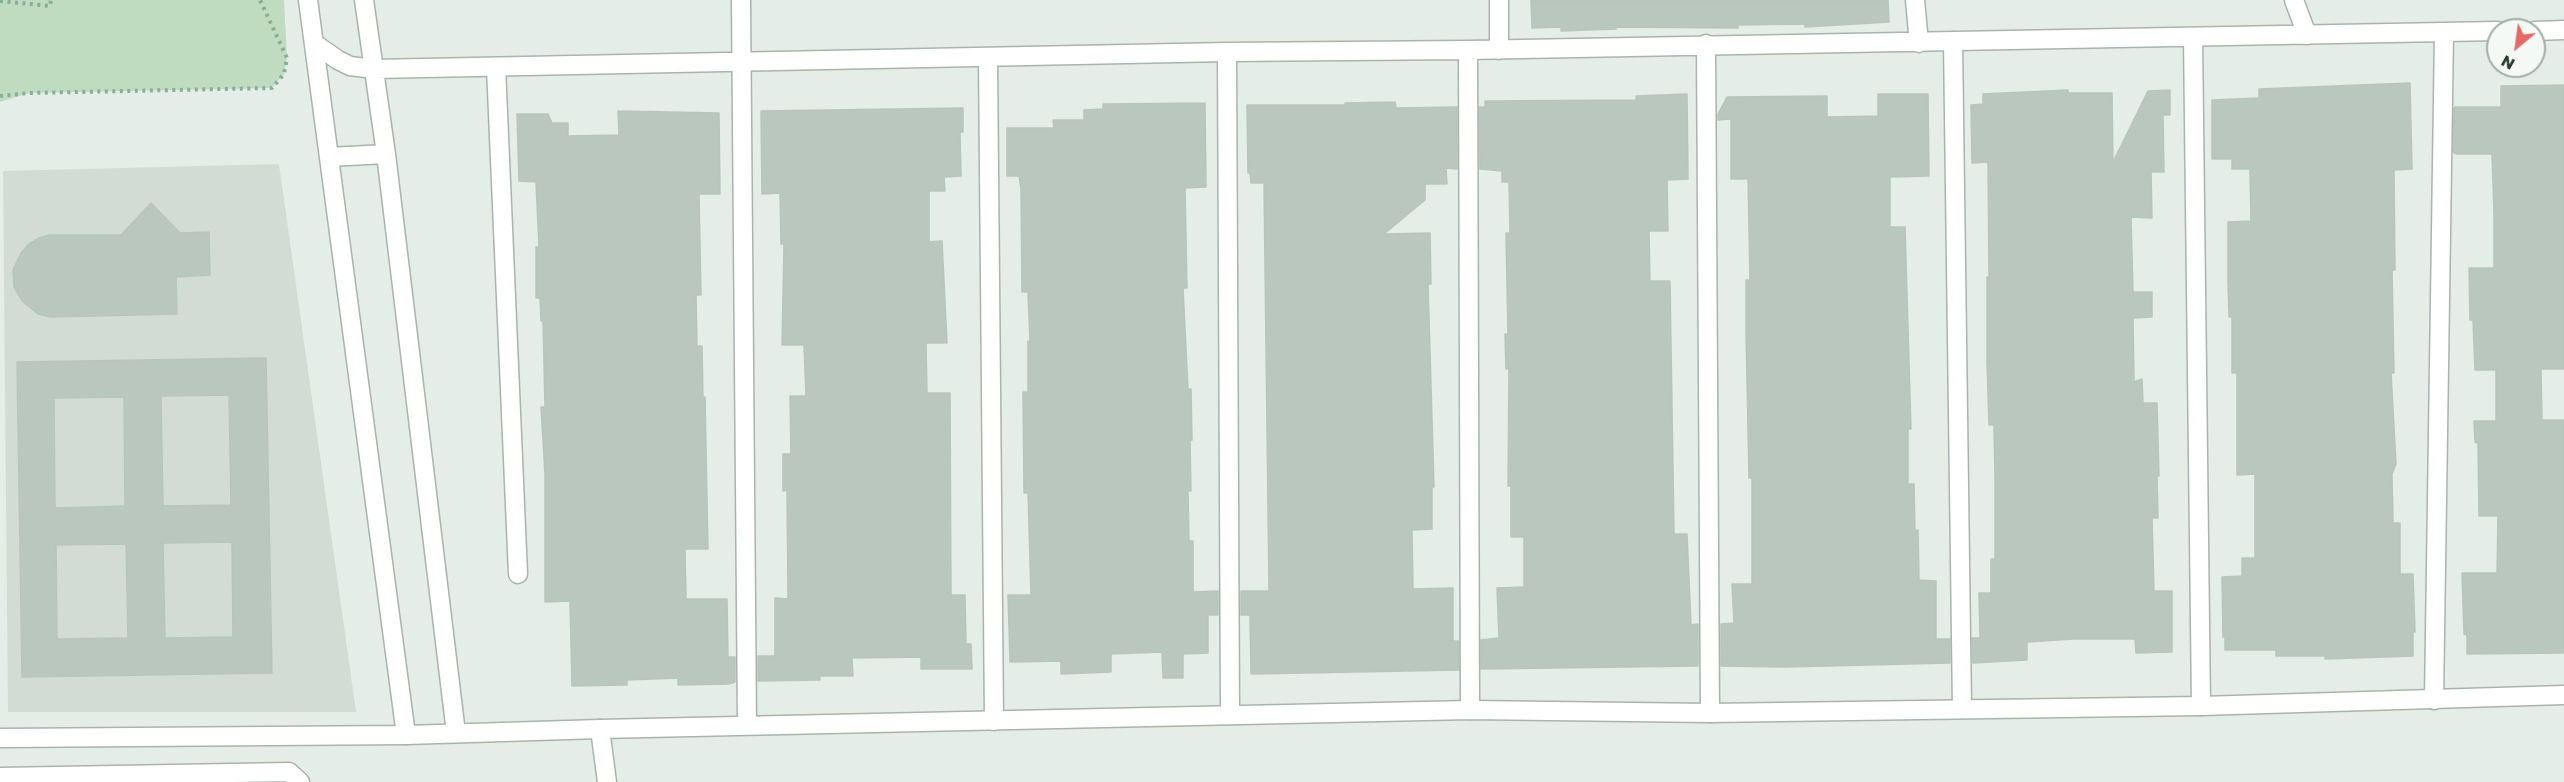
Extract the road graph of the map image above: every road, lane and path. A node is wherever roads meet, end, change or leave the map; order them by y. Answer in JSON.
{"nodes":[{"id":1,"x":51,"y":0,"type":"edge"},
{"id":2,"x":260,"y":0,"type":"edge"},
{"id":3,"x":308,"y":0,"type":"edge"},
{"id":4,"x":364,"y":0,"type":"edge"},
{"id":5,"x":741,"y":0,"type":"edge"},
{"id":6,"x":1499,"y":0,"type":"edge"},
{"id":7,"x":1915,"y":0,"type":"edge"},
{"id":8,"x":2294,"y":0,"type":"edge"},
{"id":9,"x":0,"y":1,"type":"edge"},
{"id":10,"x":2564,"y":30,"type":"edge"},
{"id":11,"x":2486,"y":31,"type":"edge"},
{"id":12,"x":2546,"y":31,"type":"edge"},
{"id":13,"x":2444,"y":32,"type":"junction"},
{"id":14,"x":2307,"y":35,"type":"junction"},
{"id":15,"x":2193,"y":37,"type":"junction"},
{"id":16,"x":1953,"y":41,"type":"junction"},
{"id":17,"x":1919,"y":43,"type":"junction"},
{"id":18,"x":315,"y":44,"type":"junction"},
{"id":19,"x":1706,"y":44,"type":"junction"},
{"id":20,"x":1468,"y":50,"type":"junction"},
{"id":21,"x":1499,"y":50,"type":"junction"},
{"id":22,"x":1227,"y":52,"type":"junction"},
{"id":23,"x":988,"y":59,"type":"junction"},
{"id":24,"x":741,"y":63,"type":"junction"},
{"id":25,"x":496,"y":68,"type":"junction"},
{"id":26,"x":374,"y":69,"type":"junction"},
{"id":27,"x":0,"y":96,"type":"edge"},
{"id":28,"x":386,"y":154,"type":"junction"},
{"id":29,"x":328,"y":158,"type":"junction"},
{"id":30,"x":518,"y":574,"type":"dead end"},
{"id":31,"x":2564,"y":695,"type":"edge"},
{"id":32,"x":2434,"y":700,"type":"junction"},
{"id":33,"x":2201,"y":706,"type":"junction"},
{"id":34,"x":1962,"y":709,"type":"junction"},
{"id":35,"x":1470,"y":710,"type":"junction"},
{"id":36,"x":1710,"y":713,"type":"junction"},
{"id":37,"x":1230,"y":714,"type":"junction"},
{"id":38,"x":994,"y":721,"type":"junction"},
{"id":39,"x":747,"y":725,"type":"junction"},
{"id":40,"x":600,"y":729,"type":"junction"},
{"id":41,"x":456,"y":733,"type":"junction"},
{"id":42,"x":406,"y":735,"type":"junction"},
{"id":43,"x":0,"y":738,"type":"edge"},
{"id":44,"x":0,"y":777,"type":"edge"},
{"id":45,"x":300,"y":782,"type":"edge"},
{"id":46,"x":607,"y":782,"type":"edge"}],
"edges":[{"from":1,"to":9,"type":"path"},
{"from":2,"to":27,"type":"path"},
{"from":3,"to":18,"type":"street"},
{"from":4,"to":26,"type":"street"},
{"from":5,"to":24,"type":"street"},
{"from":6,"to":21,"type":"street"},
{"from":7,"to":17,"type":"street"},
{"from":8,"to":14,"type":"street"},
{"from":10,"to":12,"type":"street"},
{"from":11,"to":13,"type":"street"},
{"from":13,"to":14,"type":"street"},
{"from":13,"to":32,"type":"street"},
{"from":14,"to":15,"type":"street"},
{"from":15,"to":16,"type":"street"},
{"from":15,"to":33,"type":"street"},
{"from":16,"to":17,"type":"street"},
{"from":16,"to":34,"type":"street"},
{"from":17,"to":19,"type":"street"},
{"from":18,"to":26,"type":"street"},
{"from":18,"to":29,"type":"street"},
{"from":19,"to":21,"type":"street"},
{"from":19,"to":36,"type":"street"},
{"from":20,"to":21,"type":"street"},
{"from":20,"to":22,"type":"street"},
{"from":20,"to":35,"type":"street"},
{"from":22,"to":23,"type":"street"},
{"from":22,"to":37,"type":"street"},
{"from":23,"to":24,"type":"street"},
{"from":23,"to":38,"type":"street"},
{"from":24,"to":25,"type":"street"},
{"from":24,"to":39,"type":"street"},
{"from":25,"to":26,"type":"street"},
{"from":25,"to":30,"type":"street"},
{"from":26,"to":28,"type":"street"},
{"from":28,"to":29,"type":"street"},
{"from":28,"to":41,"type":"street"},
{"from":29,"to":42,"type":"street"},
{"from":31,"to":32,"type":"street"},
{"from":32,"to":33,"type":"street"},
{"from":33,"to":34,"type":"street"},
{"from":34,"to":36,"type":"street"},
{"from":35,"to":36,"type":"street"},
{"from":35,"to":37,"type":"street"},
{"from":37,"to":38,"type":"street"},
{"from":38,"to":39,"type":"street"},
{"from":39,"to":40,"type":"street"},
{"from":40,"to":41,"type":"street"},
{"from":40,"to":46,"type":"street"},
{"from":41,"to":42,"type":"street"},
{"from":42,"to":43,"type":"street"},
{"from":44,"to":45,"type":"street"}]}
